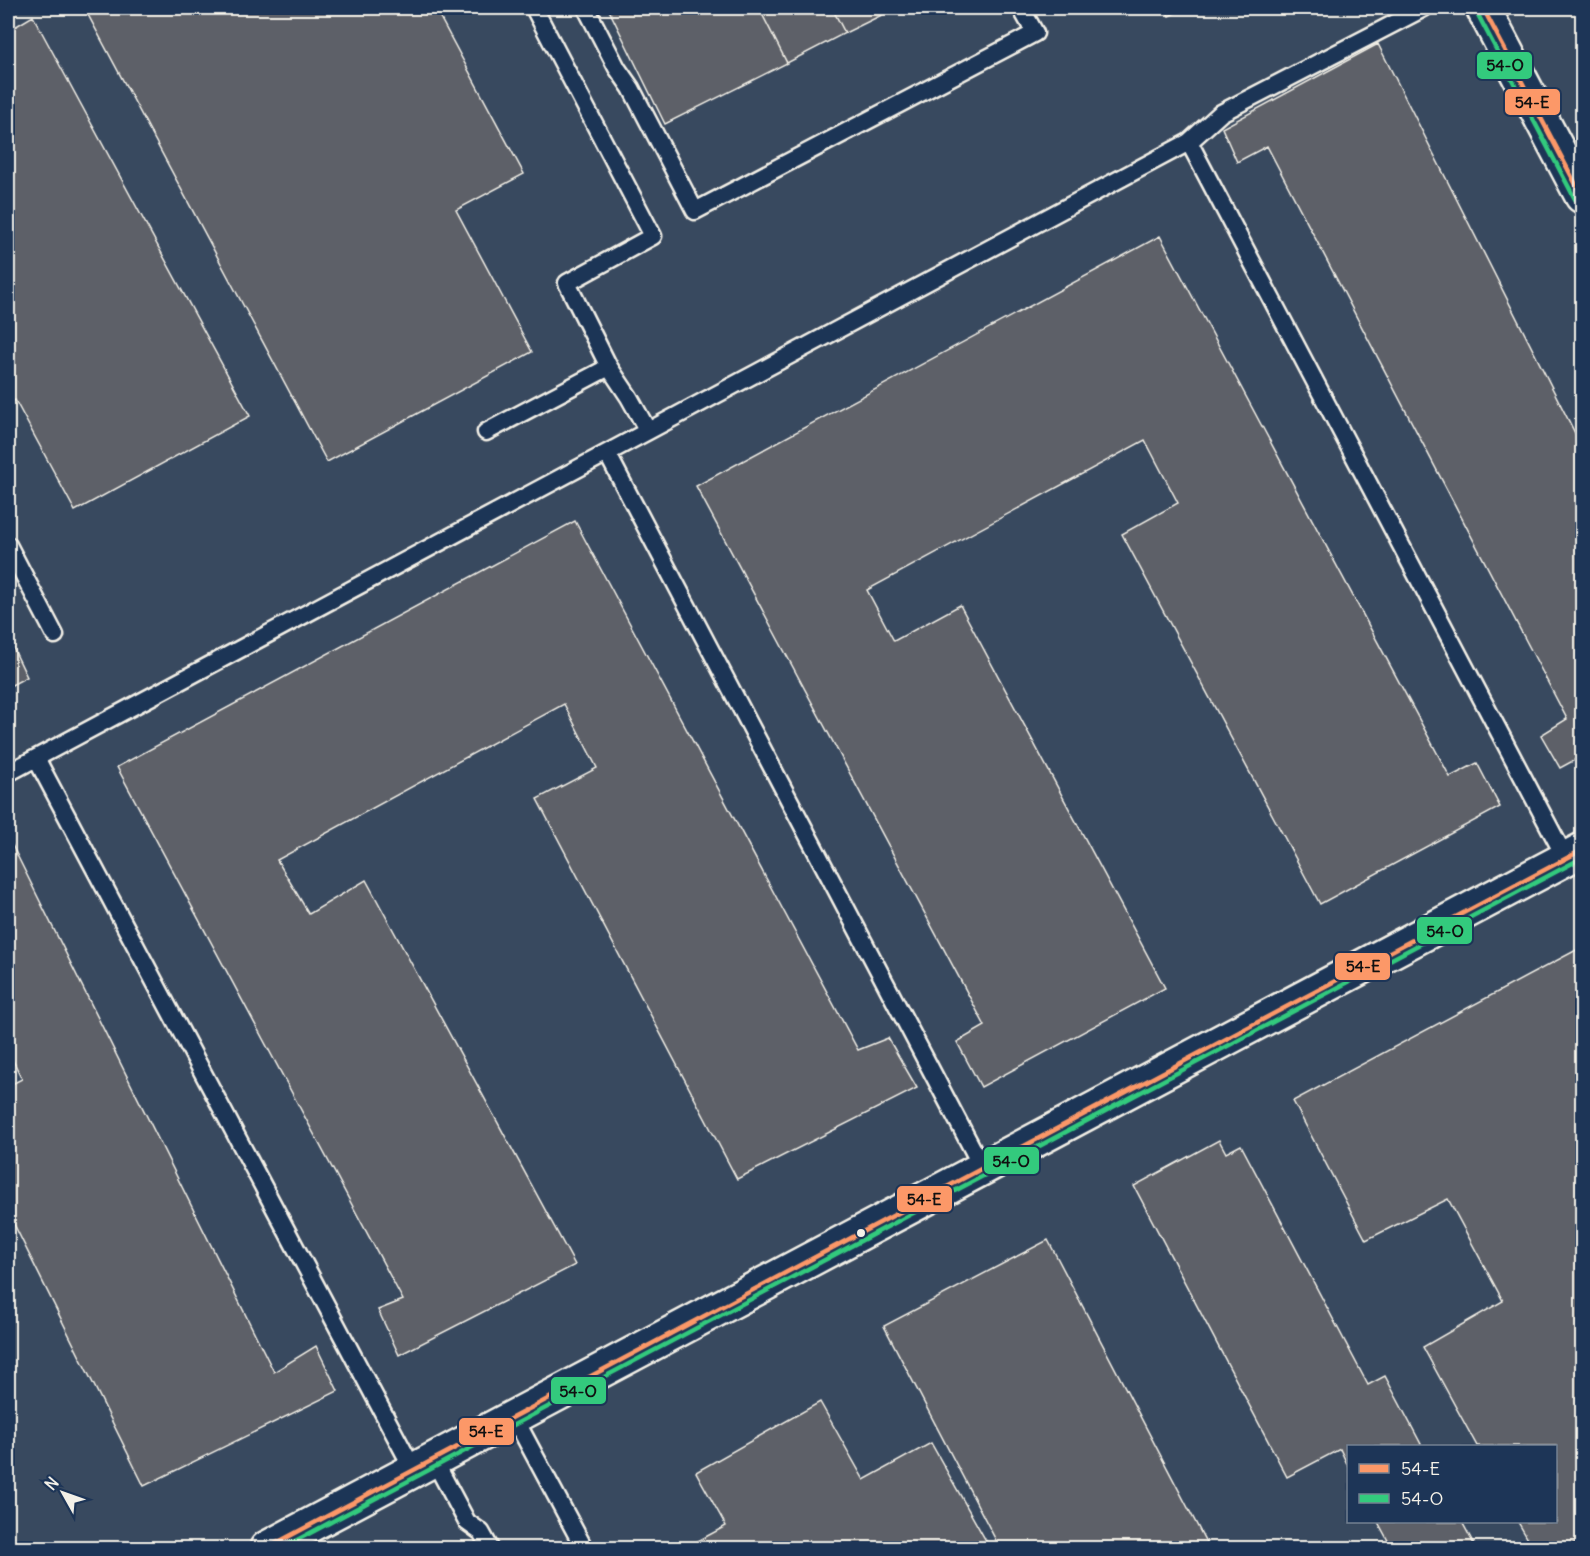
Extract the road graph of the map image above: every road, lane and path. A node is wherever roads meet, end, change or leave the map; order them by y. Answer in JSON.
{"nodes":[{"id":1,"x":534,"y":8,"type":"edge"},
{"id":2,"x":586,"y":8,"type":"edge"},
{"id":3,"x":1021,"y":8,"type":"edge"},
{"id":4,"x":1424,"y":8,"type":"edge"},
{"id":5,"x":1483,"y":8,"type":"edge"},
{"id":6,"x":1189,"y":142,"type":"junction"},
{"id":7,"x":1582,"y":196,"type":"edge"},
{"id":8,"x":609,"y":368,"type":"junction"},
{"id":9,"x":648,"y":431,"type":"junction"},
{"id":10,"x":486,"y":432,"type":"dead end"},
{"id":11,"x":607,"y":453,"type":"junction"},
{"id":12,"x":8,"y":545,"type":"edge"},
{"id":13,"x":55,"y":636,"type":"dead end"},
{"id":14,"x":36,"y":758,"type":"junction"},
{"id":15,"x":8,"y":773,"type":"edge"},
{"id":16,"x":1574,"y":855,"type":"edge"},
{"id":17,"x":983,"y":1169,"type":"junction"},
{"id":18,"x":514,"y":1418,"type":"junction"},
{"id":19,"x":424,"y":1465,"type":"junction"},
{"id":20,"x":267,"y":1548,"type":"edge"},
{"id":21,"x":490,"y":1548,"type":"edge"},
{"id":22,"x":584,"y":1548,"type":"edge"}],
"edges":[{"from":1,"to":8,"type":"lane"},
{"from":2,"to":3,"type":"lane"},
{"from":4,"to":6,"type":"lane"},
{"from":5,"to":7,"type":"street"},
{"from":6,"to":9,"type":"lane"},
{"from":6,"to":16,"type":"lane"},
{"from":8,"to":9,"type":"lane"},
{"from":8,"to":10,"type":"lane"},
{"from":9,"to":11,"type":"lane"},
{"from":11,"to":14,"type":"lane"},
{"from":11,"to":17,"type":"lane"},
{"from":12,"to":13,"type":"lane"},
{"from":14,"to":15,"type":"lane"},
{"from":14,"to":19,"type":"lane"},
{"from":16,"to":17,"type":"street"},
{"from":17,"to":18,"type":"street"},
{"from":18,"to":19,"type":"street"},
{"from":18,"to":22,"type":"lane"},
{"from":19,"to":20,"type":"street"},
{"from":19,"to":21,"type":"lane"}]}
